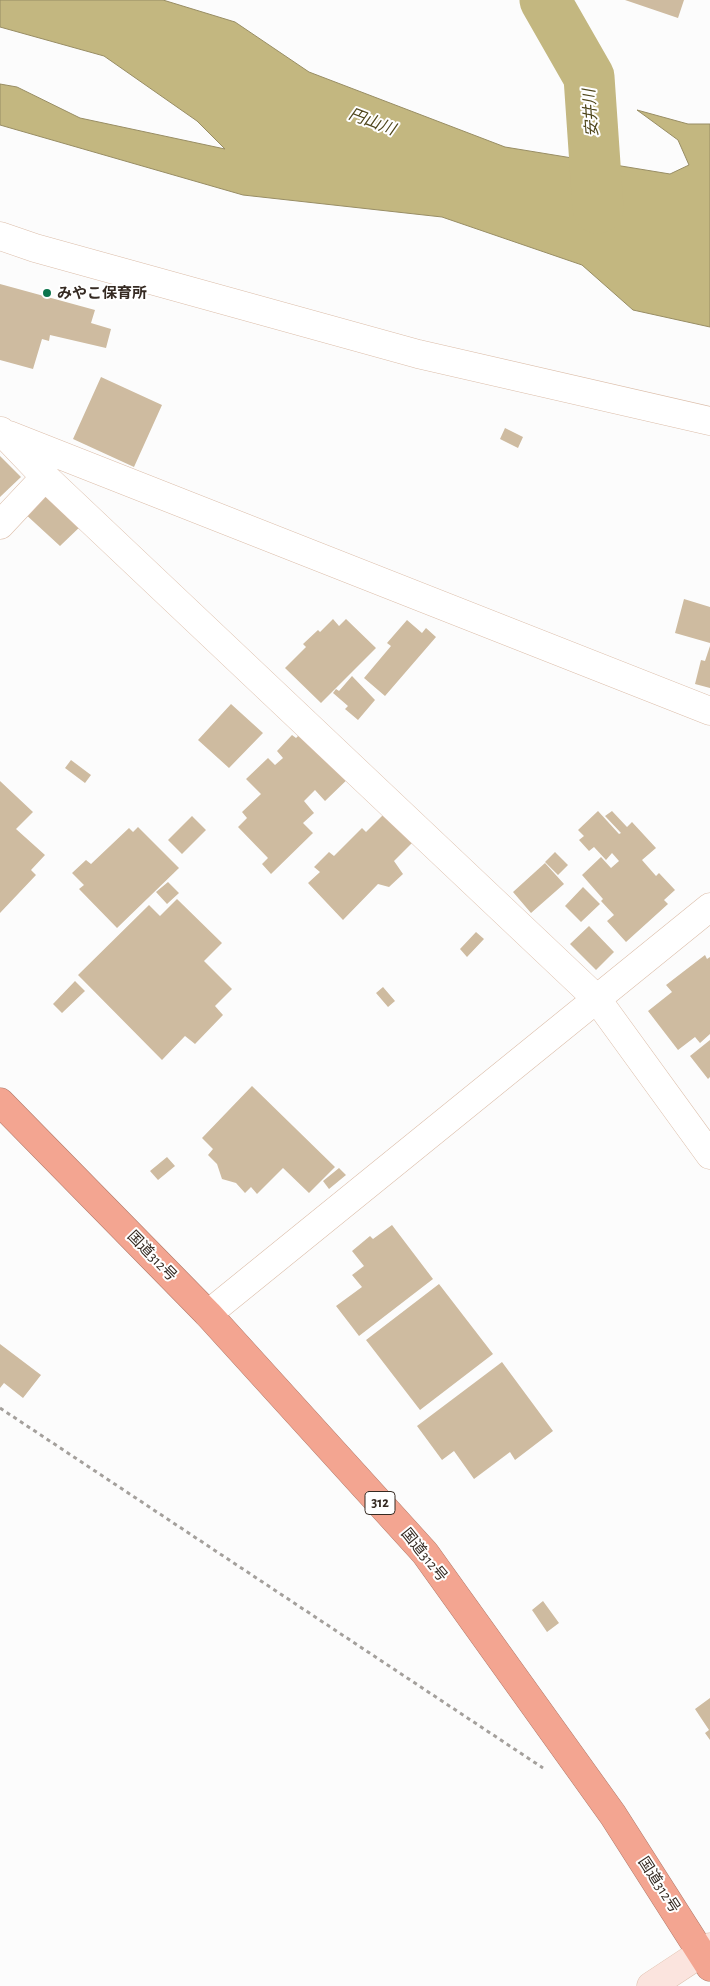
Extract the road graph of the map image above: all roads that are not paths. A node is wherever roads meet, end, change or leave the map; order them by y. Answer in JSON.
{"nodes":[{"id":1,"x":0,"y":236,"type":"edge"},
{"id":2,"x":710,"y":421,"type":"edge"},
{"id":3,"x":0,"y":431,"type":"edge"},
{"id":4,"x":46,"y":477,"type":"junction"},
{"id":5,"x":0,"y":525,"type":"edge"},
{"id":6,"x":710,"y":711,"type":"edge"},
{"id":7,"x":710,"y":907,"type":"edge"},
{"id":8,"x":596,"y":998,"type":"junction"},
{"id":9,"x":0,"y":1102,"type":"edge"},
{"id":10,"x":710,"y":1155,"type":"edge"},
{"id":11,"x":208,"y":1314,"type":"junction"},
{"id":12,"x":707,"y":1955,"type":"edge"},
{"id":13,"x":651,"y":1986,"type":"edge"}],
"edges":[{"from":1,"to":2,"type":"street"},
{"from":3,"to":4,"type":"street"},
{"from":3,"to":6,"type":"street"},
{"from":4,"to":5,"type":"street"},
{"from":4,"to":8,"type":"street"},
{"from":7,"to":8,"type":"street"},
{"from":8,"to":10,"type":"street"},
{"from":8,"to":11,"type":"street"},
{"from":9,"to":11,"type":"highway","name":"国道312号","number":"312"},
{"from":11,"to":12,"type":"highway","name":"国道312号","number":"312"},
{"from":12,"to":13,"type":"main road"}]}
